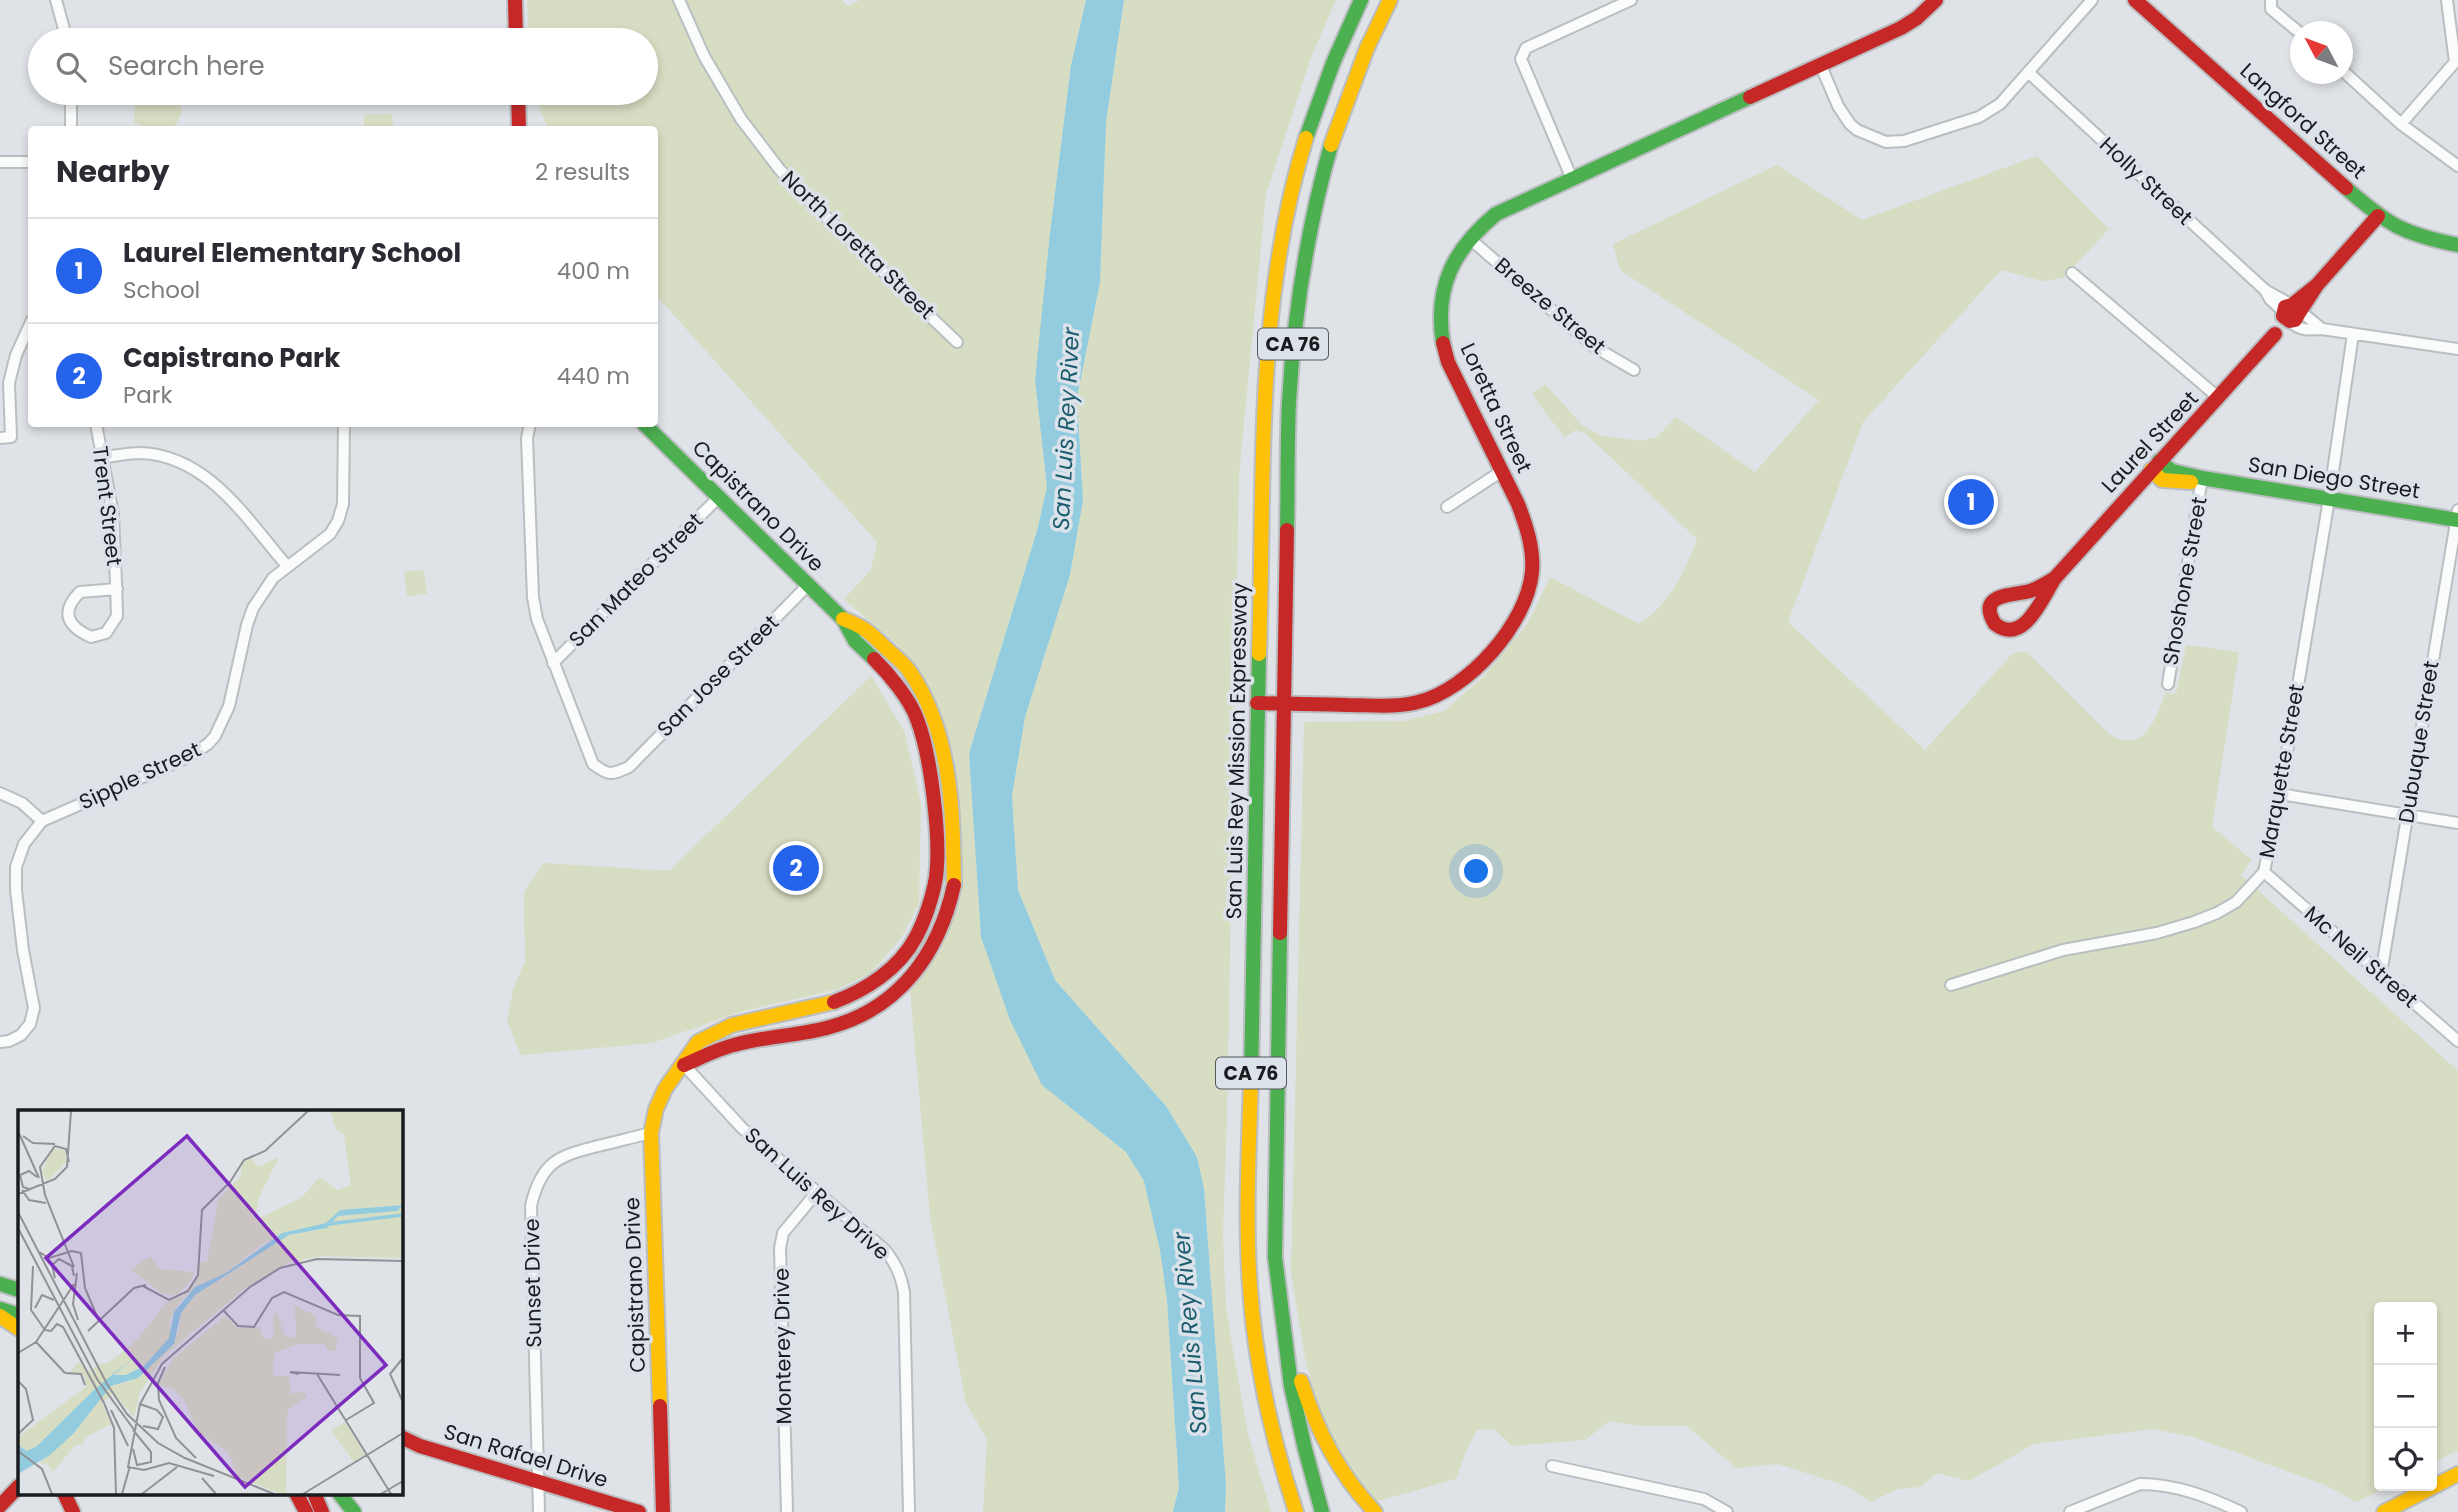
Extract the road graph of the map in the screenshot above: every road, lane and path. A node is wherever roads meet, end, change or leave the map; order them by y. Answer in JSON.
{"nodes":[{"id":1,"x":55,"y":0,"type":"edge"},
{"id":2,"x":515,"y":0,"type":"edge"},
{"id":3,"x":678,"y":0,"type":"edge"},
{"id":4,"x":1361,"y":0,"type":"edge"},
{"id":5,"x":1390,"y":0,"type":"edge"},
{"id":6,"x":1631,"y":0,"type":"edge"},
{"id":7,"x":1935,"y":0,"type":"edge"},
{"id":8,"x":2092,"y":0,"type":"edge"},
{"id":9,"x":2135,"y":0,"type":"edge"},
{"id":10,"x":2447,"y":0,"type":"edge"},
{"id":11,"x":2271,"y":5,"type":"edge"},
{"id":12,"x":2290,"y":23,"type":"edge"},
{"id":13,"x":63,"y":28,"type":"edge"},
{"id":14,"x":516,"y":28,"type":"edge"},
{"id":15,"x":1821,"y":66,"type":"junction"},
{"id":16,"x":2028,"y":72,"type":"junction"},
{"id":17,"x":2353,"y":79,"type":"edge"},
{"id":18,"x":71,"y":105,"type":"edge"},
{"id":19,"x":518,"y":105,"type":"edge"},
{"id":20,"x":2401,"y":124,"type":"junction"},
{"id":21,"x":71,"y":126,"type":"edge"},
{"id":22,"x":519,"y":126,"type":"edge"},
{"id":23,"x":0,"y":162,"type":"edge"},
{"id":24,"x":28,"y":162,"type":"edge"},
{"id":25,"x":2458,"y":166,"type":"edge"},
{"id":26,"x":1572,"y":179,"type":"junction"},
{"id":27,"x":2378,"y":216,"type":"junction"},
{"id":28,"x":1469,"y":238,"type":"junction"},
{"id":29,"x":2458,"y":244,"type":"edge"},
{"id":30,"x":2072,"y":273,"type":"dead end"},
{"id":31,"x":2289,"y":313,"type":"junction"},
{"id":32,"x":28,"y":329,"type":"edge"},
{"id":33,"x":2353,"y":334,"type":"junction"},
{"id":34,"x":957,"y":342,"type":"dead end"},
{"id":35,"x":2458,"y":349,"type":"edge"},
{"id":36,"x":1634,"y":370,"type":"dead end"},
{"id":37,"x":2219,"y":398,"type":"junction"},
{"id":38,"x":97,"y":427,"type":"edge"},
{"id":39,"x":344,"y":427,"type":"edge"},
{"id":40,"x":529,"y":427,"type":"edge"},
{"id":41,"x":647,"y":427,"type":"edge"},
{"id":42,"x":5,"y":437,"type":"edge"},
{"id":43,"x":103,"y":457,"type":"junction"},
{"id":44,"x":2155,"y":466,"type":"junction"},
{"id":45,"x":1502,"y":471,"type":"junction"},
{"id":46,"x":2202,"y":478,"type":"junction"},
{"id":47,"x":719,"y":497,"type":"junction"},
{"id":48,"x":2329,"y":499,"type":"junction"},
{"id":49,"x":1447,"y":507,"type":"dead end"},
{"id":50,"x":2458,"y":517,"type":"edge"},
{"id":51,"x":287,"y":566,"type":"junction"},
{"id":52,"x":2055,"y":578,"type":"junction"},
{"id":53,"x":808,"y":585,"type":"junction"},
{"id":54,"x":117,"y":589,"type":"junction"},
{"id":55,"x":843,"y":619,"type":"junction"},
{"id":56,"x":553,"y":663,"type":"junction"},
{"id":57,"x":2168,"y":684,"type":"dead end"},
{"id":58,"x":1257,"y":703,"type":"junction"},
{"id":59,"x":1285,"y":704,"type":"junction"},
{"id":60,"x":0,"y":793,"type":"edge"},
{"id":61,"x":2280,"y":794,"type":"junction"},
{"id":62,"x":2407,"y":815,"type":"junction"},
{"id":63,"x":42,"y":821,"type":"junction"},
{"id":64,"x":2458,"y":823,"type":"edge"},
{"id":65,"x":2264,"y":872,"type":"junction"},
{"id":66,"x":2381,"y":974,"type":"junction"},
{"id":67,"x":1951,"y":985,"type":"dead end"},
{"id":68,"x":2458,"y":1041,"type":"edge"},
{"id":69,"x":0,"y":1042,"type":"edge"},
{"id":70,"x":684,"y":1065,"type":"junction"},
{"id":71,"x":651,"y":1133,"type":"junction"},
{"id":72,"x":817,"y":1192,"type":"junction"},
{"id":73,"x":1275,"y":1257,"type":"junction"},
{"id":74,"x":0,"y":1284,"type":"edge"},
{"id":75,"x":18,"y":1290,"type":"edge"},
{"id":76,"x":0,"y":1309,"type":"edge"},
{"id":77,"x":18,"y":1315,"type":"edge"},
{"id":78,"x":0,"y":1316,"type":"edge"},
{"id":79,"x":18,"y":1328,"type":"edge"},
{"id":80,"x":402,"y":1437,"type":"edge"},
{"id":81,"x":1552,"y":1466,"type":"dead end"},
{"id":82,"x":2458,"y":1474,"type":"edge"},
{"id":83,"x":538,"y":1483,"type":"junction"},
{"id":84,"x":18,"y":1487,"type":"edge"},
{"id":85,"x":64,"y":1494,"type":"edge"},
{"id":86,"x":297,"y":1494,"type":"edge"},
{"id":87,"x":314,"y":1494,"type":"edge"},
{"id":88,"x":340,"y":1494,"type":"edge"},
{"id":89,"x":0,"y":1506,"type":"edge"},
{"id":90,"x":73,"y":1512,"type":"edge"},
{"id":91,"x":306,"y":1512,"type":"edge"},
{"id":92,"x":322,"y":1512,"type":"edge"},
{"id":93,"x":354,"y":1512,"type":"edge"},
{"id":94,"x":539,"y":1512,"type":"edge"},
{"id":95,"x":639,"y":1512,"type":"edge"},
{"id":96,"x":663,"y":1512,"type":"edge"},
{"id":97,"x":787,"y":1512,"type":"edge"},
{"id":98,"x":909,"y":1512,"type":"edge"},
{"id":99,"x":1296,"y":1512,"type":"edge"},
{"id":100,"x":1322,"y":1512,"type":"edge"},
{"id":101,"x":1375,"y":1512,"type":"edge"},
{"id":102,"x":1727,"y":1512,"type":"edge"},
{"id":103,"x":2070,"y":1512,"type":"edge"},
{"id":104,"x":2241,"y":1512,"type":"edge"},
{"id":105,"x":2384,"y":1512,"type":"edge"}],
"edges":[{"from":1,"to":13,"type":"street"},
{"from":2,"to":14,"type":"main road"},
{"from":3,"to":34,"type":"street","name":"North Loretta Street"},
{"from":4,"to":58,"type":"main road","name":"San Luis Rey Mission Expressway","number":"CA 76"},
{"from":5,"to":59,"type":"main road","number":"CA 76"},
{"from":6,"to":26,"type":"street"},
{"from":7,"to":15,"type":"main road","name":"Loretta Street"},
{"from":8,"to":16,"type":"street"},
{"from":9,"to":27,"type":"main road","name":"Langford Street"},
{"from":10,"to":20,"type":"street"},
{"from":11,"to":12,"type":"street"},
{"from":15,"to":16,"type":"street"},
{"from":15,"to":26,"type":"main road","name":"Loretta Street"},
{"from":16,"to":31,"type":"street","name":"Holly Street"},
{"from":17,"to":20,"type":"street"},
{"from":18,"to":21,"type":"street"},
{"from":19,"to":22,"type":"main road"},
{"from":20,"to":25,"type":"street"},
{"from":23,"to":24,"type":"street"},
{"from":26,"to":28,"type":"main road","name":"Loretta Street"},
{"from":27,"to":29,"type":"main road","name":"Langford Street"},
{"from":27,"to":31,"type":"main road","name":"Laurel Street"},
{"from":28,"to":36,"type":"street","name":"Breeze Street"},
{"from":28,"to":45,"type":"main road","name":"Loretta Street"},
{"from":30,"to":37,"type":"street"},
{"from":31,"to":33,"type":"street","name":"Holly Street"},
{"from":31,"to":37,"type":"main road","name":"Laurel Street"},
{"from":32,"to":42,"type":"street"},
{"from":33,"to":35,"type":"street","name":"Holly Street"},
{"from":33,"to":48,"type":"street","name":"Marquette Street"},
{"from":37,"to":44,"type":"main road","name":"Laurel Street"},
{"from":38,"to":43,"type":"street","name":"Trent Street"},
{"from":39,"to":51,"type":"street","name":"Sipple Street"},
{"from":40,"to":56,"type":"street"},
{"from":41,"to":47,"type":"main road","name":"Capistrano Drive"},
{"from":43,"to":51,"type":"street"},
{"from":43,"to":54,"type":"street","name":"Trent Street"},
{"from":44,"to":46,"type":"main road","name":"San Diego Street"},
{"from":44,"to":52,"type":"main road","name":"Laurel Street"},
{"from":45,"to":49,"type":"street"},
{"from":45,"to":59,"type":"main road","name":"Loretta Street"},
{"from":46,"to":48,"type":"main road","name":"San Diego Street"},
{"from":46,"to":57,"type":"street","name":"Shoshone Street"},
{"from":47,"to":53,"type":"main road","name":"Capistrano Drive"},
{"from":47,"to":56,"type":"street","name":"San Mateo Street"},
{"from":48,"to":50,"type":"main road","name":"San Diego Street"},
{"from":48,"to":61,"type":"street","name":"Marquette Street"},
{"from":50,"to":62,"type":"street","name":"Dubuque Street"},
{"from":51,"to":63,"type":"street","name":"Sipple Street"},
{"from":52,"to":52,"type":"main road"},
{"from":53,"to":55,"type":"main road","name":"Capistrano Drive"},
{"from":53,"to":56,"type":"street","name":"San Jose Street"},
{"from":54,"to":54,"type":"street","name":"Trent Street"},
{"from":55,"to":70,"type":"main road","name":"Capistrano Drive"},
{"from":55,"to":70,"type":"main road","name":"Capistrano Drive"},
{"from":58,"to":59,"type":"main road","name":"Loretta Street"},
{"from":58,"to":99,"type":"main road","name":"San Luis Rey Mission Expressway","number":"CA 76"},
{"from":59,"to":73,"type":"main road","number":"CA 76"},
{"from":60,"to":63,"type":"street"},
{"from":61,"to":62,"type":"street"},
{"from":61,"to":65,"type":"street","name":"Marquette Street"},
{"from":62,"to":64,"type":"street"},
{"from":62,"to":66,"type":"street","name":"Dubuque Street"},
{"from":63,"to":69,"type":"street"},
{"from":65,"to":66,"type":"street","name":"Mc Neil Street"},
{"from":65,"to":67,"type":"street","name":"Marquette Street"},
{"from":66,"to":68,"type":"street","name":"Mc Neil Street"},
{"from":70,"to":71,"type":"main road","name":"Capistrano Drive"},
{"from":70,"to":72,"type":"street","name":"San Luis Rey Drive"},
{"from":71,"to":83,"type":"street","name":"Sunset Drive"},
{"from":71,"to":96,"type":"main road","name":"Capistrano Drive"},
{"from":72,"to":97,"type":"street","name":"Monterey Drive"},
{"from":72,"to":98,"type":"street","name":"San Luis Rey Drive"},
{"from":73,"to":100,"type":"main road","number":"CA 76"},
{"from":73,"to":101,"type":"main road"},
{"from":74,"to":75,"type":"main road"},
{"from":76,"to":77,"type":"main road"},
{"from":78,"to":79,"type":"main road"},
{"from":80,"to":83,"type":"main road","name":"San Rafael Drive"},
{"from":81,"to":102,"type":"street"},
{"from":82,"to":105,"type":"main road"},
{"from":83,"to":94,"type":"street","name":"Sunset Drive"},
{"from":83,"to":95,"type":"main road","name":"San Rafael Drive"},
{"from":84,"to":89,"type":"main road"},
{"from":85,"to":90,"type":"main road"},
{"from":86,"to":91,"type":"main road"},
{"from":87,"to":92,"type":"main road"},
{"from":88,"to":93,"type":"main road"},
{"from":103,"to":104,"type":"street"}]}
